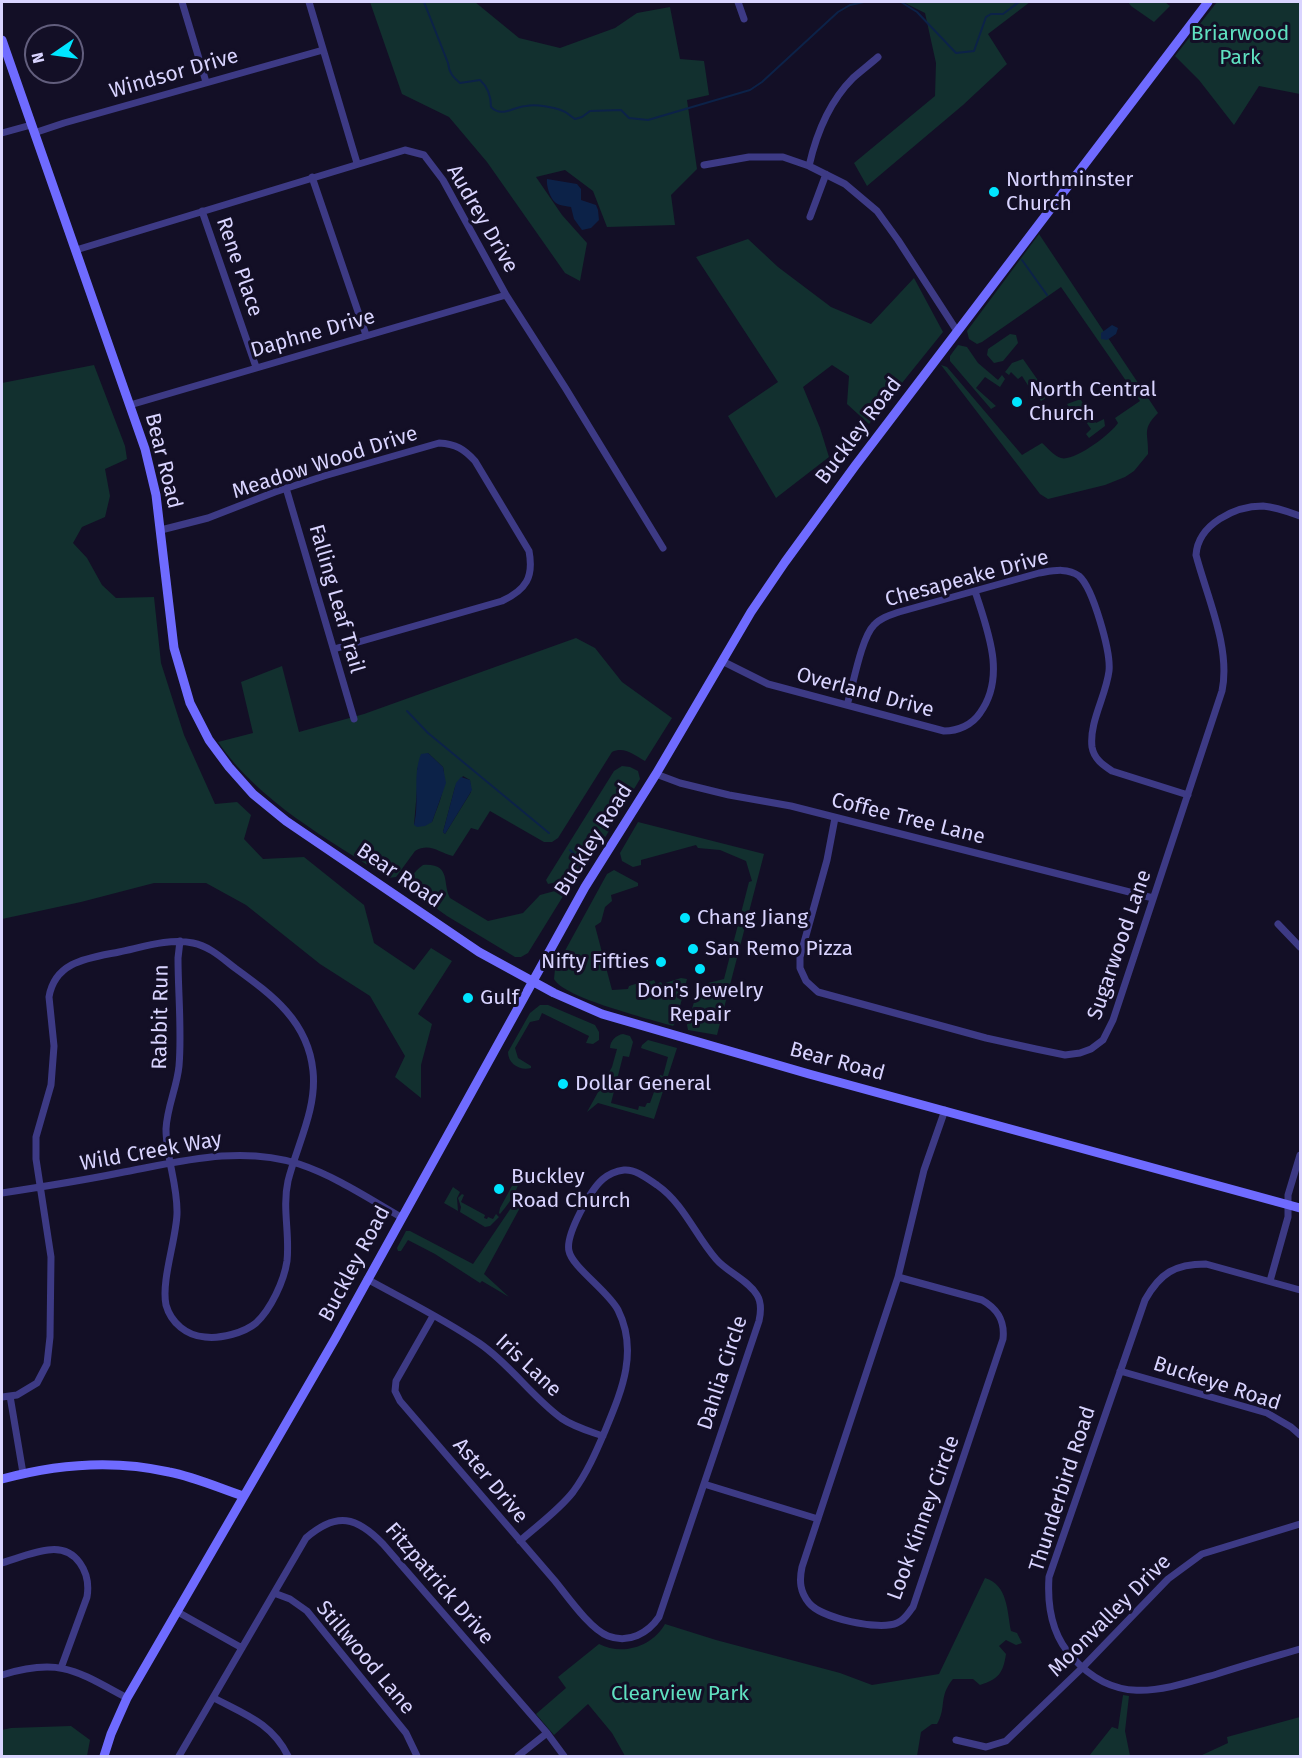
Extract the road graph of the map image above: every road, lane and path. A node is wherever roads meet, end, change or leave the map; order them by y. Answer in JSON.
{"nodes":[{"id":1,"x":182,"y":2,"type":"edge"},
{"id":2,"x":309,"y":2,"type":"edge"},
{"id":3,"x":738,"y":2,"type":"edge"},
{"id":4,"x":1208,"y":2,"type":"edge"},
{"id":5,"x":744,"y":19,"type":"dead end"},
{"id":6,"x":2,"y":40,"type":"edge"},
{"id":7,"x":323,"y":50,"type":"junction"},
{"id":8,"x":878,"y":57,"type":"dead end"},
{"id":9,"x":206,"y":82,"type":"junction"},
{"id":10,"x":33,"y":129,"type":"junction"},
{"id":11,"x":2,"y":133,"type":"edge"},
{"id":12,"x":357,"y":164,"type":"junction"},
{"id":13,"x":704,"y":165,"type":"dead end"},
{"id":14,"x":809,"y":166,"type":"junction"},
{"id":15,"x":826,"y":174,"type":"junction"},
{"id":16,"x":312,"y":177,"type":"junction"},
{"id":17,"x":202,"y":211,"type":"junction"},
{"id":18,"x":810,"y":217,"type":"dead end"},
{"id":19,"x":76,"y":250,"type":"junction"},
{"id":20,"x":506,"y":295,"type":"junction"},
{"id":21,"x":957,"y":331,"type":"junction"},
{"id":22,"x":366,"y":335,"type":"junction"},
{"id":23,"x":256,"y":367,"type":"junction"},
{"id":24,"x":130,"y":405,"type":"junction"},
{"id":25,"x":286,"y":488,"type":"junction"},
{"id":26,"x":1300,"y":516,"type":"edge"},
{"id":27,"x":161,"y":530,"type":"junction"},
{"id":28,"x":663,"y":548,"type":"dead end"},
{"id":29,"x":975,"y":591,"type":"junction"},
{"id":30,"x":334,"y":650,"type":"junction"},
{"id":31,"x":722,"y":661,"type":"junction"},
{"id":32,"x":847,"y":705,"type":"junction"},
{"id":33,"x":354,"y":719,"type":"dead end"},
{"id":34,"x":656,"y":774,"type":"junction"},
{"id":35,"x":1188,"y":795,"type":"junction"},
{"id":36,"x":835,"y":818,"type":"junction"},
{"id":37,"x":1153,"y":898,"type":"junction"},
{"id":38,"x":1278,"y":924,"type":"dead end"},
{"id":39,"x":180,"y":941,"type":"junction"},
{"id":40,"x":1300,"y":947,"type":"edge"},
{"id":41,"x":531,"y":981,"type":"junction"},
{"id":42,"x":945,"y":1110,"type":"junction"},
{"id":43,"x":1300,"y":1155,"type":"edge"},
{"id":44,"x":171,"y":1163,"type":"junction"},
{"id":45,"x":294,"y":1163,"type":"junction"},
{"id":46,"x":40,"y":1187,"type":"junction"},
{"id":47,"x":2,"y":1193,"type":"edge"},
{"id":48,"x":1288,"y":1204,"type":"junction"},
{"id":49,"x":1300,"y":1208,"type":"edge"},
{"id":50,"x":401,"y":1216,"type":"junction"},
{"id":51,"x":898,"y":1277,"type":"junction"},
{"id":52,"x":367,"y":1280,"type":"junction"},
{"id":53,"x":1270,"y":1281,"type":"junction"},
{"id":54,"x":1300,"y":1290,"type":"edge"},
{"id":55,"x":433,"y":1316,"type":"junction"},
{"id":56,"x":1120,"y":1371,"type":"junction"},
{"id":57,"x":10,"y":1396,"type":"junction"},
{"id":58,"x":2,"y":1397,"type":"edge"},
{"id":59,"x":1300,"y":1435,"type":"edge"},
{"id":60,"x":603,"y":1436,"type":"junction"},
{"id":61,"x":23,"y":1473,"type":"junction"},
{"id":62,"x":2,"y":1479,"type":"edge"},
{"id":63,"x":704,"y":1484,"type":"junction"},
{"id":64,"x":243,"y":1496,"type":"junction"},
{"id":65,"x":818,"y":1519,"type":"junction"},
{"id":66,"x":1300,"y":1524,"type":"edge"},
{"id":67,"x":520,"y":1541,"type":"junction"},
{"id":68,"x":2,"y":1563,"type":"edge"},
{"id":69,"x":274,"y":1593,"type":"junction"},
{"id":70,"x":176,"y":1611,"type":"junction"},
{"id":71,"x":628,"y":1638,"type":"joint"},
{"id":72,"x":242,"y":1648,"type":"junction"},
{"id":73,"x":1300,"y":1648,"type":"edge"},
{"id":74,"x":61,"y":1668,"type":"junction"},
{"id":75,"x":1082,"y":1668,"type":"junction"},
{"id":76,"x":2,"y":1675,"type":"edge"},
{"id":77,"x":127,"y":1698,"type":"junction"},
{"id":78,"x":214,"y":1698,"type":"junction"},
{"id":79,"x":547,"y":1733,"type":"junction"},
{"id":80,"x":956,"y":1740,"type":"dead end"},
{"id":81,"x":104,"y":1756,"type":"edge"},
{"id":82,"x":179,"y":1756,"type":"edge"},
{"id":83,"x":288,"y":1756,"type":"edge"},
{"id":84,"x":417,"y":1756,"type":"edge"},
{"id":85,"x":518,"y":1756,"type":"edge"},
{"id":86,"x":564,"y":1756,"type":"edge"}],
"edges":[{"from":1,"to":9,"type":"street"},
{"from":2,"to":7,"type":"street"},
{"from":3,"to":5,"type":"street"},
{"from":4,"to":21,"type":"street","name":"Buckley Road"},
{"from":6,"to":10,"type":"street","name":"Bear Road"},
{"from":7,"to":9,"type":"street","name":"Windsor Drive"},
{"from":7,"to":12,"type":"street"},
{"from":8,"to":14,"type":"street"},
{"from":9,"to":10,"type":"street","name":"Windsor Drive"},
{"from":10,"to":11,"type":"street","name":"Windsor Drive"},
{"from":10,"to":19,"type":"street","name":"Bear Road"},
{"from":12,"to":16,"type":"street","name":"Audrey Drive"},
{"from":12,"to":20,"type":"street","name":"Audrey Drive"},
{"from":13,"to":14,"type":"street"},
{"from":14,"to":15,"type":"street"},
{"from":15,"to":18,"type":"street"},
{"from":15,"to":21,"type":"street"},
{"from":16,"to":17,"type":"street","name":"Audrey Drive"},
{"from":16,"to":22,"type":"street"},
{"from":17,"to":19,"type":"street","name":"Audrey Drive"},
{"from":17,"to":23,"type":"street","name":"Rene Place"},
{"from":19,"to":24,"type":"street","name":"Bear Road"},
{"from":20,"to":22,"type":"street","name":"Daphne Drive"},
{"from":20,"to":28,"type":"street","name":"Audrey Drive"},
{"from":21,"to":31,"type":"street","name":"Buckley Road"},
{"from":22,"to":23,"type":"street","name":"Daphne Drive"},
{"from":23,"to":24,"type":"street","name":"Daphne Drive"},
{"from":24,"to":27,"type":"street","name":"Bear Road"},
{"from":25,"to":27,"type":"street","name":"Meadow Wood Drive"},
{"from":25,"to":30,"type":"street","name":"Falling Leaf Trail"},
{"from":25,"to":30,"type":"street","name":"Meadow Wood Drive"},
{"from":26,"to":35,"type":"street","name":"Sugarwood Lane"},
{"from":27,"to":41,"type":"street","name":"Bear Road"},
{"from":29,"to":32,"type":"street","name":"Chesapeake Drive"},
{"from":29,"to":32,"type":"street","name":"Overland Drive"},
{"from":29,"to":35,"type":"street","name":"Chesapeake Drive"},
{"from":30,"to":33,"type":"street","name":"Falling Leaf Trail"},
{"from":31,"to":32,"type":"street","name":"Overland Drive"},
{"from":31,"to":34,"type":"street","name":"Buckley Road"},
{"from":34,"to":36,"type":"street","name":"Coffee Tree Lane"},
{"from":34,"to":41,"type":"street","name":"Buckley Road"},
{"from":35,"to":37,"type":"street","name":"Sugarwood Lane"},
{"from":36,"to":37,"type":"street","name":"Coffee Tree Lane"},
{"from":36,"to":37,"type":"street","name":"Sugarwood Lane"},
{"from":38,"to":40,"type":"street"},
{"from":39,"to":44,"type":"street","name":"Rabbit Run"},
{"from":39,"to":45,"type":"street","name":"Rabbit Run"},
{"from":39,"to":46,"type":"street"},
{"from":41,"to":42,"type":"street","name":"Bear Road"},
{"from":41,"to":50,"type":"street","name":"Buckley Road"},
{"from":42,"to":48,"type":"street","name":"Bear Road"},
{"from":42,"to":51,"type":"street","name":"Look Kinney Circle"},
{"from":43,"to":48,"type":"street"},
{"from":44,"to":45,"type":"street","name":"Wild Creek Way"},
{"from":44,"to":45,"type":"street","name":"Rabbit Run"},
{"from":44,"to":46,"type":"street","name":"Wild Creek Way"},
{"from":45,"to":50,"type":"street","name":"Wild Creek Way"},
{"from":46,"to":47,"type":"street","name":"Wild Creek Way"},
{"from":46,"to":57,"type":"street"},
{"from":48,"to":49,"type":"street","name":"Bear Road"},
{"from":48,"to":53,"type":"street"},
{"from":50,"to":52,"type":"street","name":"Buckley Road"},
{"from":51,"to":65,"type":"street","name":"Look Kinney Circle"},
{"from":51,"to":65,"type":"street","name":"Look Kinney Circle"},
{"from":52,"to":55,"type":"street","name":"Iris Lane"},
{"from":52,"to":64,"type":"street","name":"Buckley Road"},
{"from":53,"to":54,"type":"street","name":"Thunderbird Road"},
{"from":53,"to":56,"type":"street","name":"Thunderbird Road"},
{"from":55,"to":60,"type":"street","name":"Iris Lane"},
{"from":55,"to":67,"type":"street","name":"Aster Drive"},
{"from":56,"to":59,"type":"street","name":"Buckeye Road"},
{"from":56,"to":75,"type":"street","name":"Thunderbird Road"},
{"from":57,"to":58,"type":"street"},
{"from":57,"to":61,"type":"street"},
{"from":60,"to":63,"type":"street","name":"Dahlia Circle"},
{"from":60,"to":67,"type":"street","name":"Dahlia Circle"},
{"from":61,"to":62,"type":"street"},
{"from":61,"to":64,"type":"street"},
{"from":63,"to":65,"type":"street"},
{"from":63,"to":71,"type":"street","name":"Dahlia Circle"},
{"from":64,"to":70,"type":"street","name":"Buckley Road"},
{"from":66,"to":75,"type":"street","name":"Moonvalley Drive"},
{"from":67,"to":71,"type":"street","name":"Aster Drive"},
{"from":68,"to":74,"type":"street"},
{"from":69,"to":72,"type":"street","name":"Fitzpatrick Drive"},
{"from":69,"to":79,"type":"street","name":"Fitzpatrick Drive"},
{"from":69,"to":84,"type":"street","name":"Stillwood Lane"},
{"from":70,"to":72,"type":"street"},
{"from":70,"to":77,"type":"street","name":"Buckley Road"},
{"from":72,"to":78,"type":"street","name":"Fitzpatrick Drive"},
{"from":73,"to":75,"type":"street","name":"Thunderbird Road"},
{"from":74,"to":76,"type":"street"},
{"from":74,"to":77,"type":"street"},
{"from":75,"to":80,"type":"street","name":"Moonvalley Drive"},
{"from":77,"to":81,"type":"street","name":"Buckley Road"},
{"from":78,"to":82,"type":"street","name":"Fitzpatrick Drive"},
{"from":78,"to":83,"type":"street"},
{"from":79,"to":85,"type":"street"},
{"from":79,"to":86,"type":"street","name":"Fitzpatrick Drive"}]}
